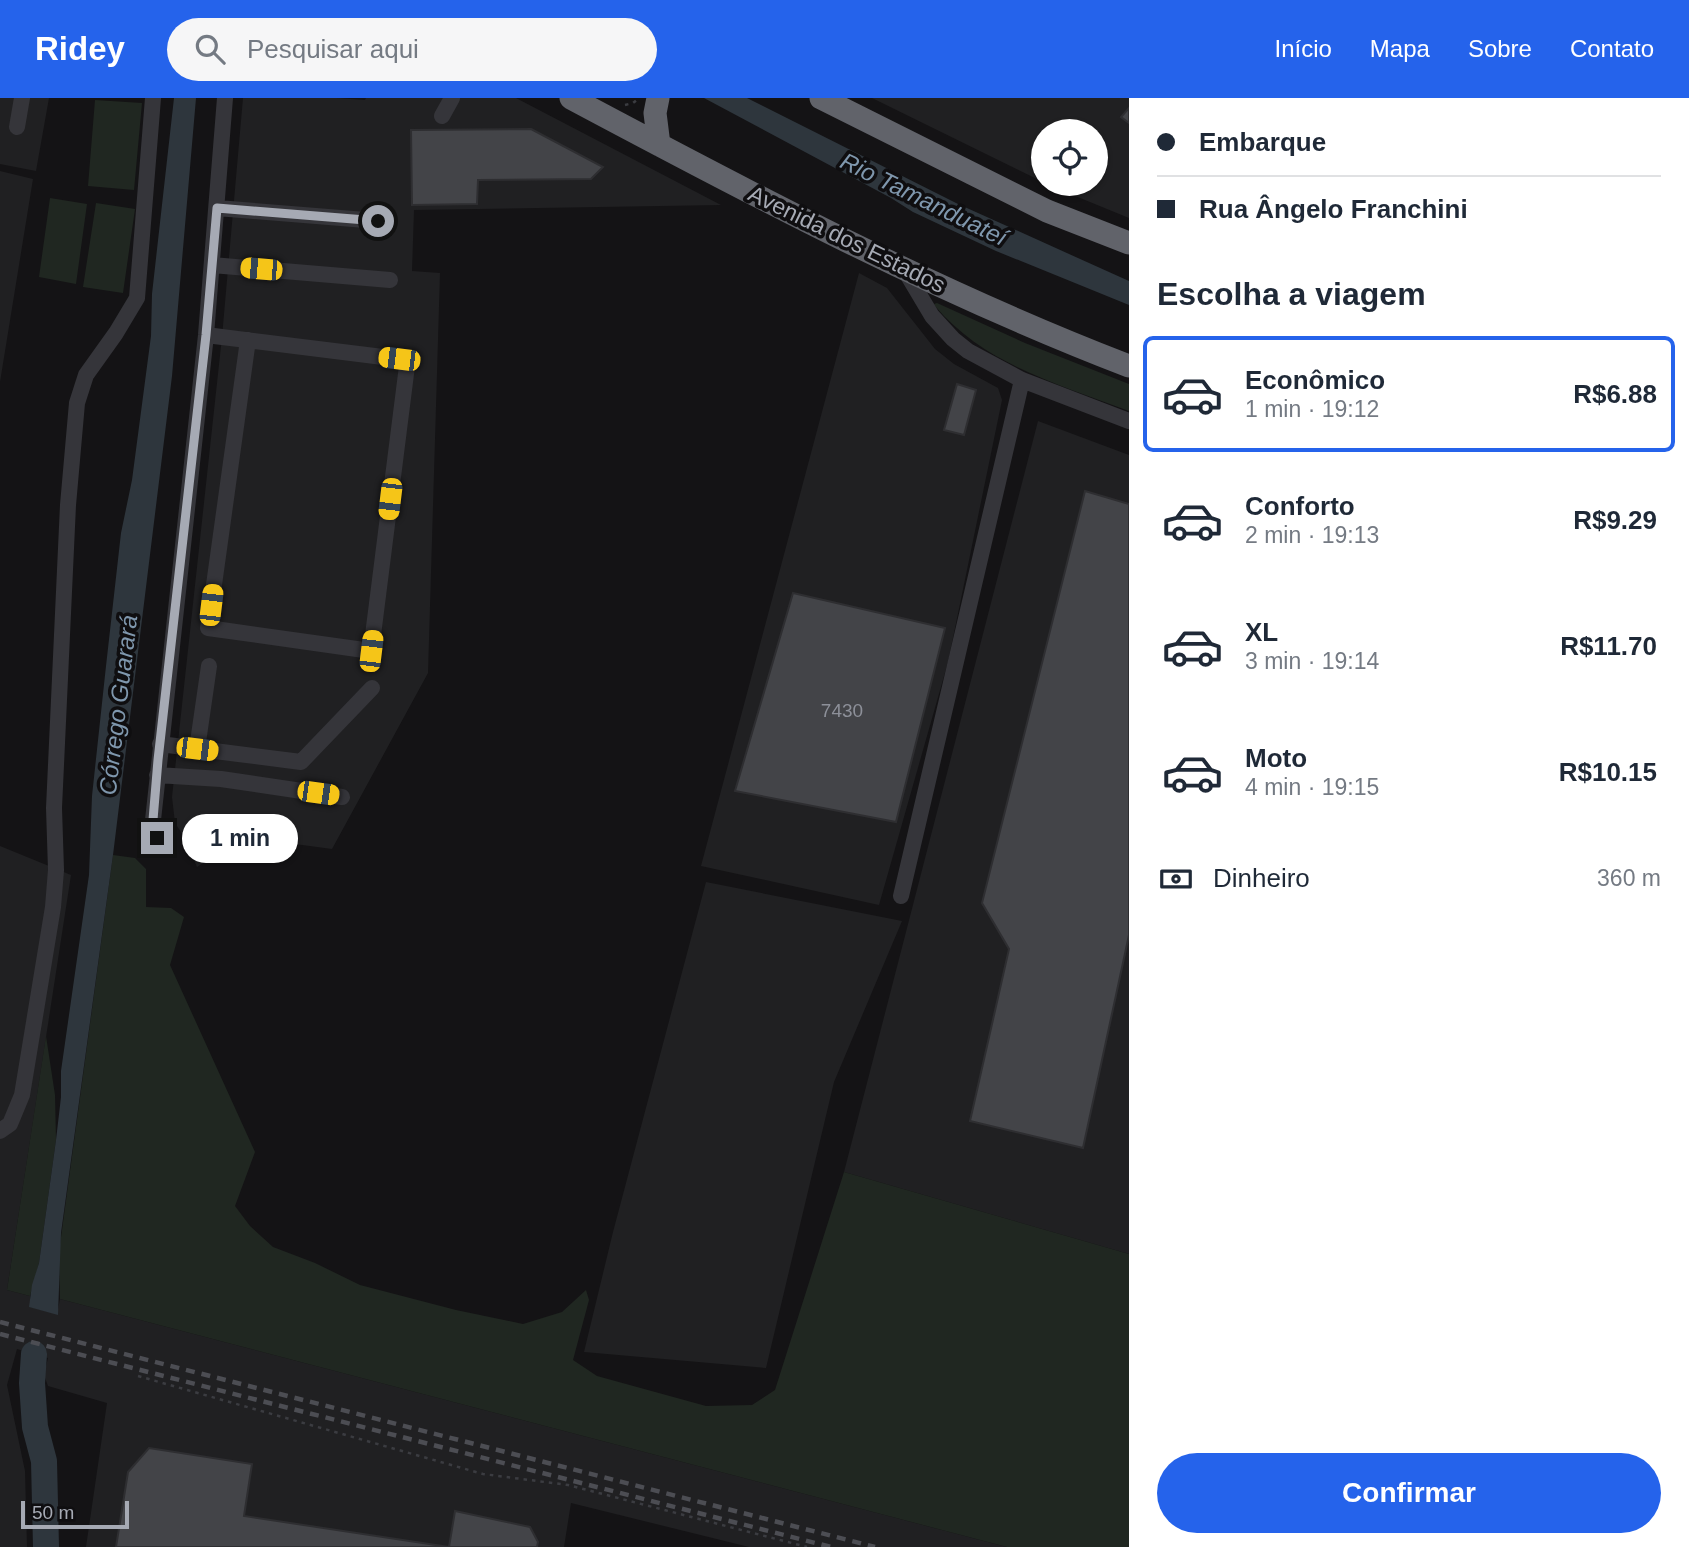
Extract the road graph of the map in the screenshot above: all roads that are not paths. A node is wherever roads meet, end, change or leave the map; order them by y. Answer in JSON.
{"nodes":[{"id":1,"x":22,"y":98,"type":"edge"},
{"id":2,"x":153,"y":98,"type":"edge"},
{"id":3,"x":225,"y":98,"type":"edge"},
{"id":4,"x":452,"y":98,"type":"edge"},
{"id":5,"x":571,"y":98,"type":"edge"},
{"id":6,"x":821,"y":98,"type":"edge"},
{"id":7,"x":657,"y":100,"type":"edge"},
{"id":8,"x":442,"y":116,"type":"dead end"},
{"id":9,"x":17,"y":127,"type":"dead end"},
{"id":10,"x":659,"y":145,"type":"junction"},
{"id":11,"x":217,"y":208,"type":"junction"},
{"id":12,"x":378,"y":221,"type":"dead end"},
{"id":13,"x":1129,"y":243,"type":"edge"},
{"id":14,"x":212,"y":265,"type":"junction"},
{"id":15,"x":903,"y":268,"type":"junction"},
{"id":16,"x":390,"y":280,"type":"dead end"},
{"id":17,"x":206,"y":335,"type":"junction"},
{"id":18,"x":248,"y":340,"type":"junction"},
{"id":19,"x":1129,"y":366,"type":"edge"},
{"id":20,"x":1022,"y":380,"type":"junction"},
{"id":21,"x":1129,"y":421,"type":"edge"},
{"id":22,"x":209,"y":666,"type":"dead end"},
{"id":23,"x":372,"y":688,"type":"dead end"},
{"id":24,"x":160,"y":744,"type":"junction"},
{"id":25,"x":197,"y":749,"type":"junction"},
{"id":26,"x":157,"y":775,"type":"junction"},
{"id":27,"x":342,"y":796,"type":"dead end"},
{"id":28,"x":157,"y":838,"type":"dead end"},
{"id":29,"x":901,"y":896,"type":"dead end"},
{"id":30,"x":0,"y":1131,"type":"edge"}],
"edges":[{"from":1,"to":9,"type":"street"},
{"from":2,"to":30,"type":"street"},
{"from":3,"to":11,"type":"street"},
{"from":4,"to":8,"type":"street"},
{"from":5,"to":10,"type":"highway","name":"Avenida dos Estados"},
{"from":6,"to":13,"type":"highway"},
{"from":7,"to":10,"type":"highway"},
{"from":10,"to":15,"type":"highway","name":"Avenida dos Estados"},
{"from":11,"to":12,"type":"street"},
{"from":11,"to":14,"type":"street"},
{"from":14,"to":16,"type":"street"},
{"from":14,"to":17,"type":"street"},
{"from":15,"to":19,"type":"highway","name":"Avenida dos Estados"},
{"from":15,"to":20,"type":"street"},
{"from":17,"to":18,"type":"street"},
{"from":17,"to":24,"type":"street"},
{"from":18,"to":18,"type":"street"},
{"from":20,"to":21,"type":"street"},
{"from":20,"to":29,"type":"street"},
{"from":22,"to":25,"type":"street"},
{"from":23,"to":25,"type":"street"},
{"from":24,"to":25,"type":"street"},
{"from":24,"to":26,"type":"street"},
{"from":26,"to":27,"type":"street"},
{"from":26,"to":28,"type":"street"}]}
